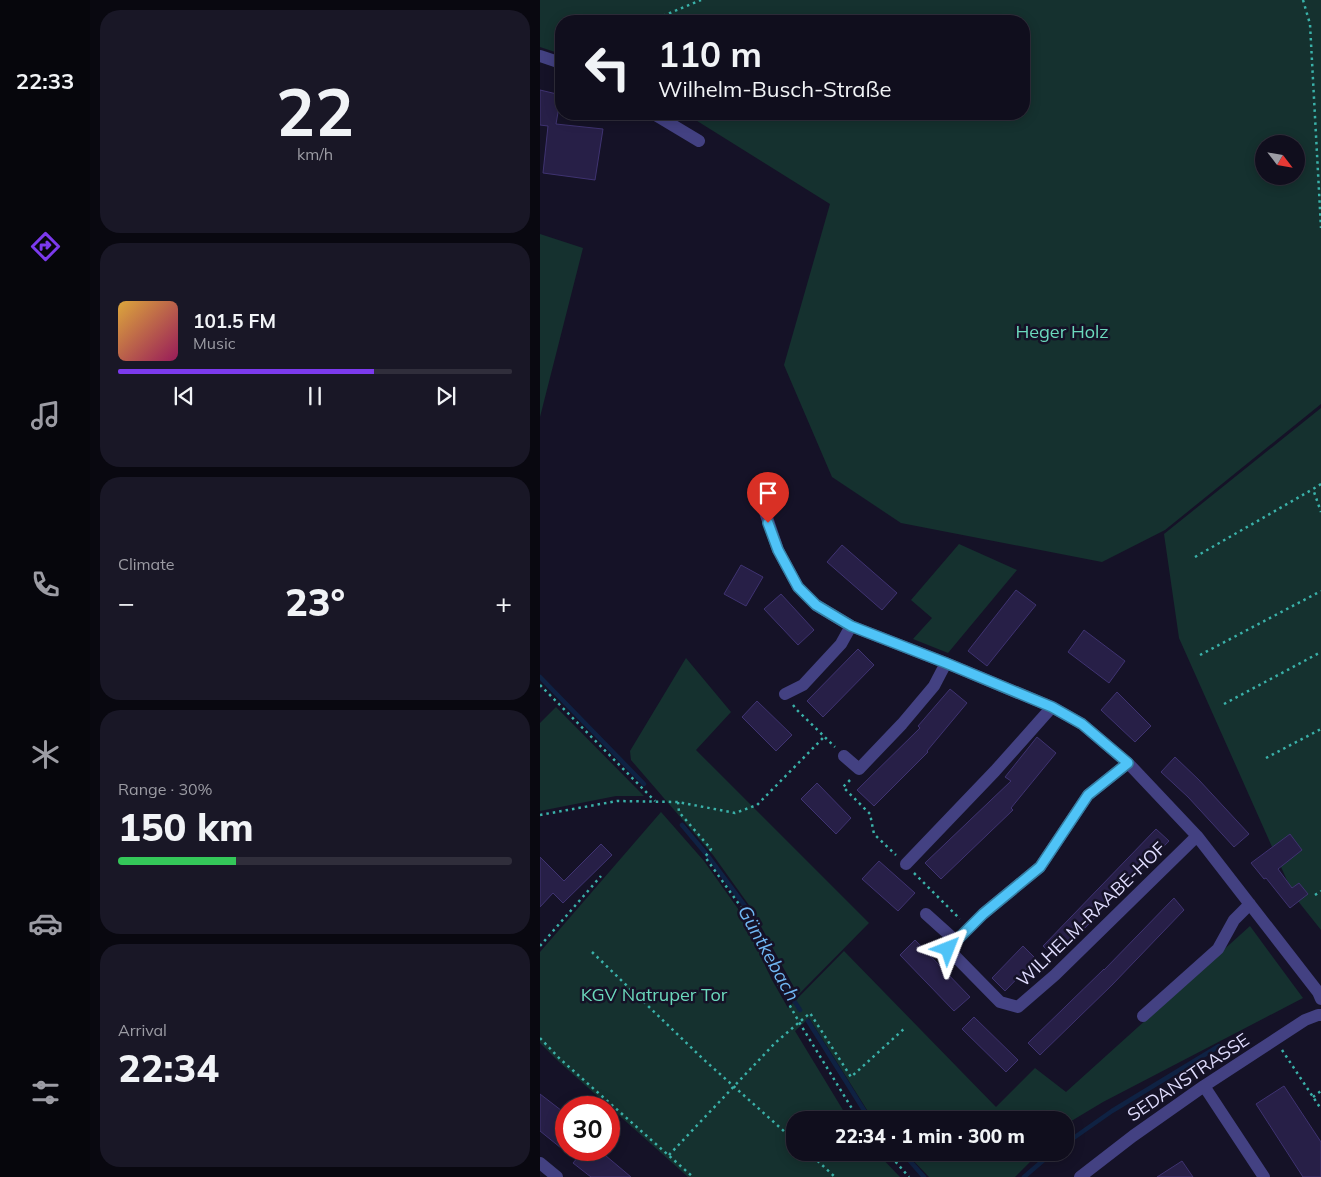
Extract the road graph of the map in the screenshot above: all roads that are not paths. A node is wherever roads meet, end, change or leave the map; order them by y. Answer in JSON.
{"nodes":[{"id":1,"x":540,"y":56,"type":"edge"},
{"id":2,"x":555,"y":61,"type":"edge"},
{"id":3,"x":664,"y":120,"type":"edge"},
{"id":4,"x":699,"y":141,"type":"dead end"},
{"id":5,"x":764,"y":510,"type":"dead end"},
{"id":6,"x":851,"y":626,"type":"junction"},
{"id":7,"x":946,"y":663,"type":"junction"},
{"id":8,"x":785,"y":694,"type":"road end"},
{"id":9,"x":1052,"y":707,"type":"junction"},
{"id":10,"x":844,"y":756,"type":"dead end"},
{"id":11,"x":1128,"y":763,"type":"junction"},
{"id":12,"x":1197,"y":836,"type":"junction"},
{"id":13,"x":906,"y":864,"type":"road end"},
{"id":14,"x":1250,"y":904,"type":"junction"},
{"id":15,"x":926,"y":914,"type":"dead end"},
{"id":16,"x":956,"y":941,"type":"junction"},
{"id":17,"x":1321,"y":999,"type":"edge"},
{"id":18,"x":1321,"y":1014,"type":"edge"},
{"id":19,"x":1143,"y":1016,"type":"dead end"},
{"id":20,"x":1204,"y":1086,"type":"junction"},
{"id":21,"x":540,"y":1163,"type":"edge"},
{"id":22,"x":557,"y":1177,"type":"edge"},
{"id":23,"x":1080,"y":1177,"type":"edge"},
{"id":24,"x":1264,"y":1177,"type":"edge"}],
"edges":[{"from":1,"to":2,"type":"street"},
{"from":3,"to":4,"type":"street"},
{"from":5,"to":6,"type":"street"},
{"from":6,"to":7,"type":"street"},
{"from":6,"to":8,"type":"street"},
{"from":7,"to":9,"type":"street"},
{"from":7,"to":10,"type":"street"},
{"from":9,"to":11,"type":"street"},
{"from":9,"to":13,"type":"street"},
{"from":11,"to":12,"type":"street"},
{"from":11,"to":16,"type":"street"},
{"from":12,"to":14,"type":"street"},
{"from":12,"to":16,"type":"street","name":"WILHELM-RAABE-HOF"},
{"from":14,"to":17,"type":"street"},
{"from":14,"to":19,"type":"street"},
{"from":15,"to":16,"type":"street"},
{"from":18,"to":20,"type":"street","name":"SEDANSTRASSE"},
{"from":20,"to":23,"type":"street","name":"SEDANSTRASSE"},
{"from":20,"to":24,"type":"street"},
{"from":21,"to":22,"type":"street"}]}
